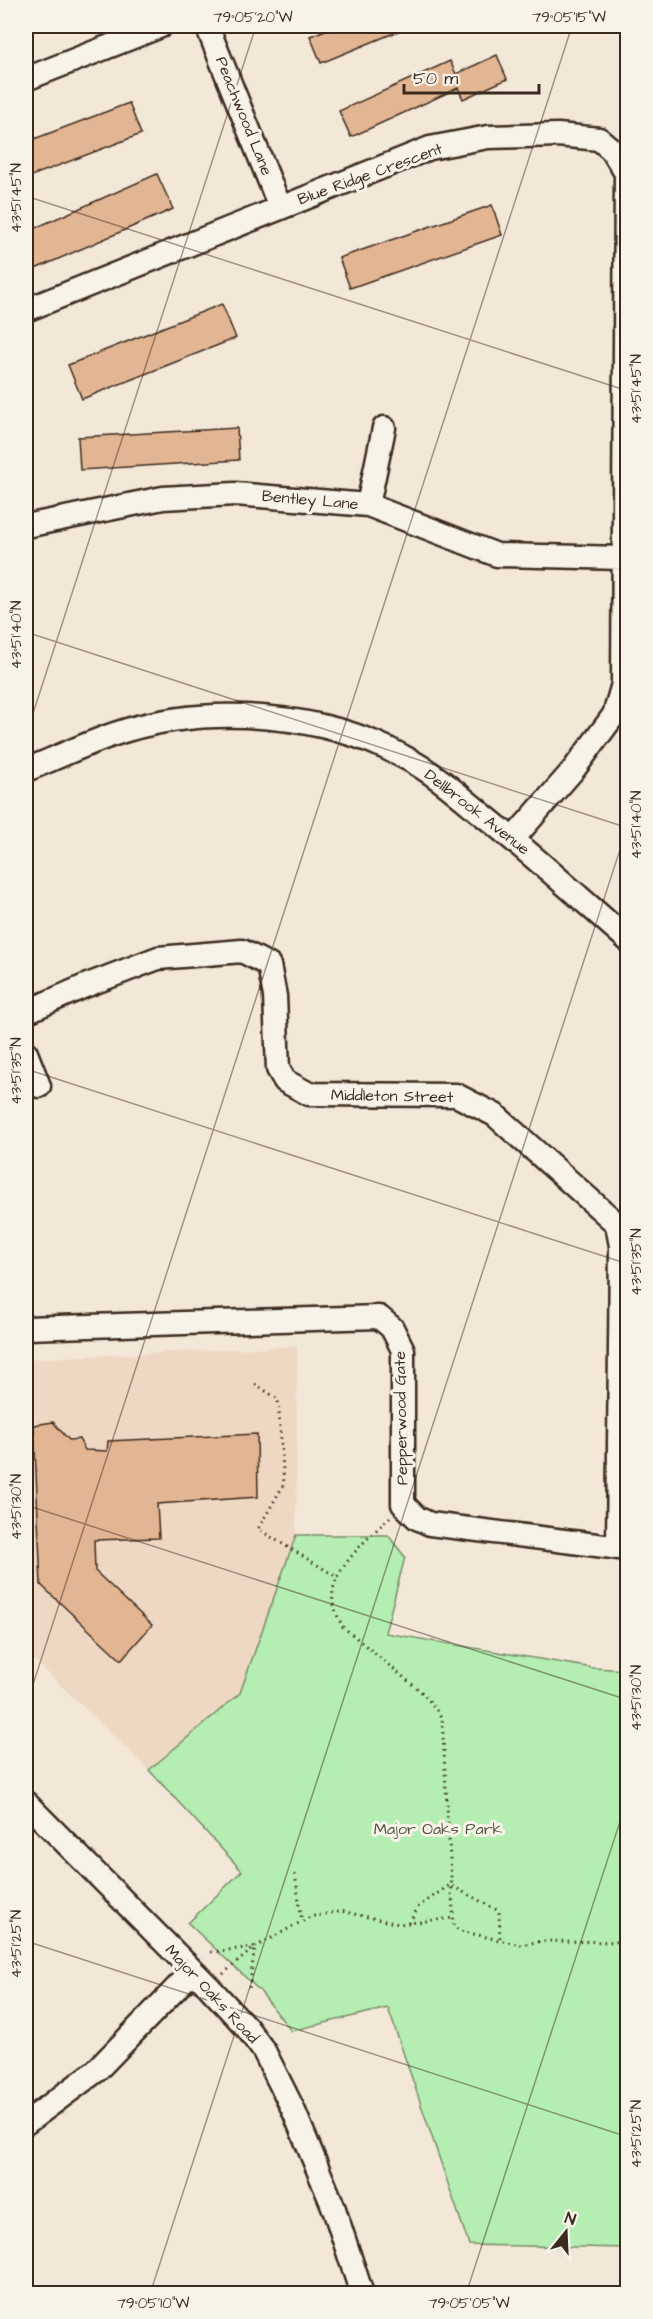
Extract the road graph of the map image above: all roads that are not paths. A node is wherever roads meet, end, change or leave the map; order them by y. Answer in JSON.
{"nodes":[{"id":1,"x":161,"y":26,"type":"edge"},
{"id":2,"x":207,"y":26,"type":"edge"},
{"id":3,"x":26,"y":79,"type":"edge"},
{"id":4,"x":280,"y":207,"type":"junction"},
{"id":5,"x":26,"y":310,"type":"edge"},
{"id":6,"x":384,"y":428,"type":"dead end"},
{"id":7,"x":368,"y":505,"type":"junction"},
{"id":8,"x":26,"y":526,"type":"edge"},
{"id":9,"x":623,"y":558,"type":"junction"},
{"id":10,"x":26,"y":770,"type":"edge"},
{"id":11,"x":513,"y":839,"type":"junction"},
{"id":12,"x":627,"y":940,"type":"edge"},
{"id":13,"x":26,"y":1012,"type":"edge"},
{"id":14,"x":26,"y":1053,"type":"edge"},
{"id":15,"x":39,"y":1086,"type":"dead end"},
{"id":16,"x":26,"y":1328,"type":"edge"},
{"id":17,"x":622,"y":1549,"type":"edge"},
{"id":18,"x":30,"y":1817,"type":"edge"},
{"id":19,"x":201,"y":1979,"type":"junction"},
{"id":20,"x":26,"y":2123,"type":"edge"},
{"id":21,"x":362,"y":2294,"type":"edge"}],
"edges":[{"from":1,"to":3,"type":"street"},
{"from":2,"to":4,"type":"street","name":"Peachwood Lane"},
{"from":4,"to":5,"type":"street","name":"Blue Ridge Crescent"},
{"from":4,"to":9,"type":"street","name":"Blue Ridge Crescent"},
{"from":6,"to":7,"type":"street"},
{"from":7,"to":8,"type":"street","name":"Bentley Lane"},
{"from":7,"to":9,"type":"street","name":"Bentley Lane"},
{"from":9,"to":11,"type":"street","name":"Blue Ridge Crescent"},
{"from":10,"to":11,"type":"street","name":"Dellbrook Avenue"},
{"from":11,"to":12,"type":"street","name":"Dellbrook Avenue"},
{"from":13,"to":17,"type":"street","name":"Middleton Street"},
{"from":14,"to":15,"type":"street"},
{"from":16,"to":17,"type":"street","name":"Pepperwood Gate"},
{"from":18,"to":19,"type":"street","name":"Major Oaks Road"},
{"from":19,"to":20,"type":"street"},
{"from":19,"to":21,"type":"street","name":"Major Oaks Road"}]}
